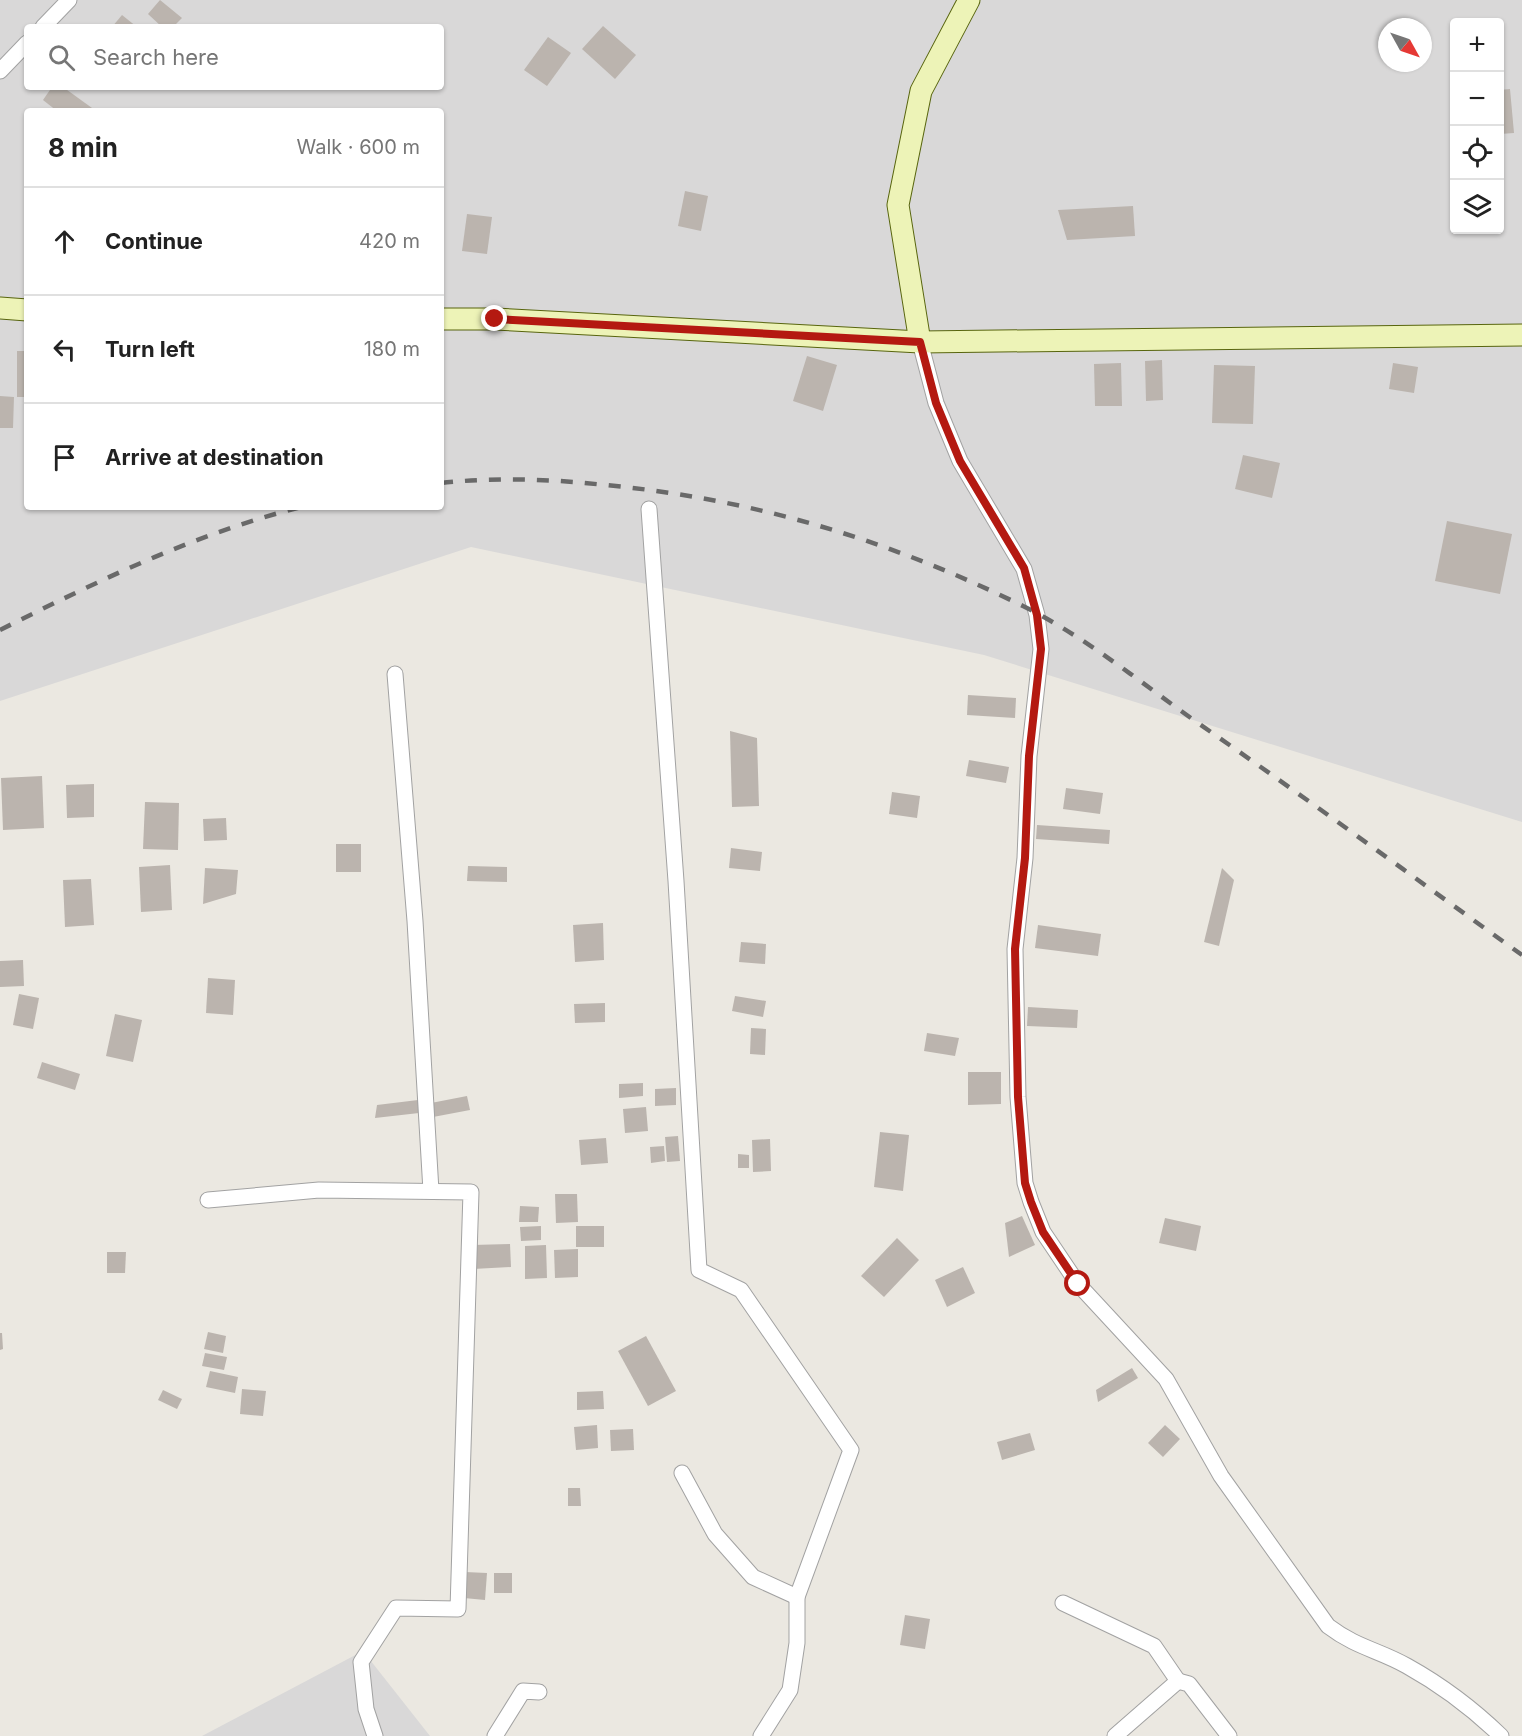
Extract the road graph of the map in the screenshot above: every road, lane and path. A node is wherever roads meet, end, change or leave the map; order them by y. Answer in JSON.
{"nodes":[{"id":1,"x":69,"y":0,"type":"edge"},
{"id":2,"x":969,"y":0,"type":"edge"},
{"id":3,"x":46,"y":24,"type":"edge"},
{"id":4,"x":24,"y":47,"type":"edge"},
{"id":5,"x":0,"y":71,"type":"edge"},
{"id":6,"x":0,"y":308,"type":"edge"},
{"id":7,"x":24,"y":310,"type":"edge"},
{"id":8,"x":444,"y":319,"type":"edge"},
{"id":9,"x":1522,"y":334,"type":"edge"},
{"id":10,"x":920,"y":342,"type":"junction"},
{"id":11,"x":649,"y":509,"type":"dead end"},
{"id":12,"x":395,"y":674,"type":"dead end"},
{"id":13,"x":431,"y":1191,"type":"junction"},
{"id":14,"x":208,"y":1200,"type":"dead end"},
{"id":15,"x":682,"y":1473,"type":"dead end"},
{"id":16,"x":797,"y":1597,"type":"junction"},
{"id":17,"x":1063,"y":1603,"type":"dead end"},
{"id":18,"x":1178,"y":1681,"type":"junction"},
{"id":19,"x":539,"y":1692,"type":"dead end"},
{"id":20,"x":375,"y":1736,"type":"edge"},
{"id":21,"x":495,"y":1736,"type":"edge"},
{"id":22,"x":761,"y":1736,"type":"edge"},
{"id":23,"x":1115,"y":1736,"type":"edge"},
{"id":24,"x":1229,"y":1736,"type":"edge"},
{"id":25,"x":1501,"y":1736,"type":"edge"}],
"edges":[{"from":1,"to":3,"type":"street"},
{"from":2,"to":10,"type":"main road"},
{"from":4,"to":5,"type":"street"},
{"from":6,"to":7,"type":"main road"},
{"from":8,"to":10,"type":"main road"},
{"from":9,"to":10,"type":"main road"},
{"from":10,"to":25,"type":"street"},
{"from":11,"to":16,"type":"street"},
{"from":12,"to":13,"type":"street"},
{"from":13,"to":14,"type":"street"},
{"from":13,"to":20,"type":"street"},
{"from":15,"to":16,"type":"street"},
{"from":16,"to":22,"type":"street"},
{"from":17,"to":18,"type":"street"},
{"from":18,"to":23,"type":"street"},
{"from":18,"to":24,"type":"street"},
{"from":19,"to":21,"type":"street"}]}
